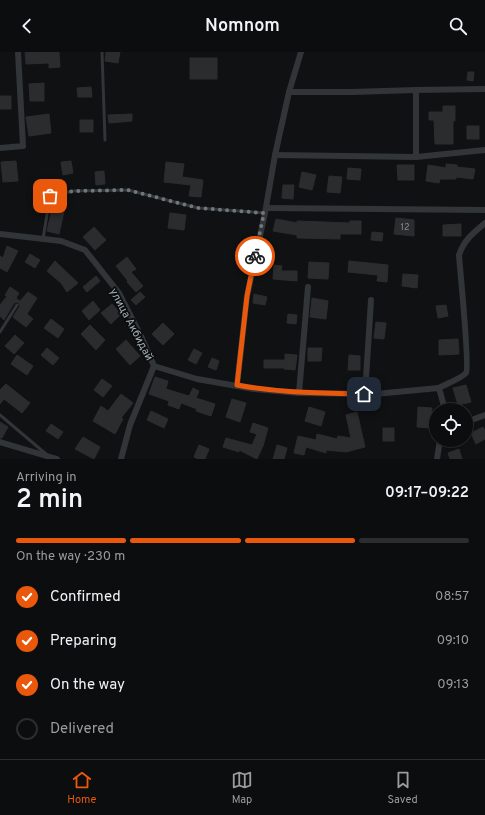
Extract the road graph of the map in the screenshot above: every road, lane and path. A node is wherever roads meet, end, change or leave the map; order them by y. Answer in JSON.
{"nodes":[{"id":1,"x":18,"y":52,"type":"edge"},
{"id":2,"x":102,"y":52,"type":"edge"},
{"id":3,"x":301,"y":52,"type":"edge"},
{"id":4,"x":485,"y":89,"type":"edge"},
{"id":5,"x":416,"y":90,"type":"junction"},
{"id":6,"x":289,"y":92,"type":"junction"},
{"id":7,"x":105,"y":140,"type":"dead end"},
{"id":8,"x":0,"y":148,"type":"edge"},
{"id":9,"x":485,"y":150,"type":"edge"},
{"id":10,"x":275,"y":155,"type":"junction"},
{"id":11,"x":416,"y":157,"type":"junction"},
{"id":12,"x":265,"y":210,"type":"junction"},
{"id":13,"x":485,"y":210,"type":"edge"},
{"id":14,"x":485,"y":223,"type":"edge"},
{"id":15,"x":0,"y":234,"type":"edge"},
{"id":16,"x":43,"y":239,"type":"junction"},
{"id":17,"x":308,"y":287,"type":"dead end"},
{"id":18,"x":371,"y":300,"type":"dead end"},
{"id":19,"x":17,"y":305,"type":"dead end"},
{"id":20,"x":0,"y":332,"type":"edge"},
{"id":21,"x":154,"y":366,"type":"junction"},
{"id":22,"x":237,"y":385,"type":"junction"},
{"id":23,"x":439,"y":388,"type":"junction"},
{"id":24,"x":299,"y":392,"type":"junction"},
{"id":25,"x":364,"y":394,"type":"junction"},
{"id":26,"x":443,"y":403,"type":"edge"},
{"id":27,"x":0,"y":415,"type":"edge"},
{"id":28,"x":485,"y":415,"type":"edge"},
{"id":29,"x":473,"y":419,"type":"edge"},
{"id":30,"x":0,"y":442,"type":"edge"},
{"id":31,"x":439,"y":447,"type":"edge"},
{"id":32,"x":49,"y":456,"type":"junction"},
{"id":33,"x":57,"y":459,"type":"edge"},
{"id":34,"x":121,"y":459,"type":"edge"},
{"id":35,"x":437,"y":459,"type":"edge"}],
"edges":[{"from":1,"to":8,"type":"street"},
{"from":2,"to":7,"type":"lane"},
{"from":3,"to":6,"type":"street"},
{"from":4,"to":5,"type":"street"},
{"from":5,"to":6,"type":"street"},
{"from":5,"to":11,"type":"street"},
{"from":6,"to":10,"type":"street"},
{"from":9,"to":11,"type":"street"},
{"from":10,"to":11,"type":"street"},
{"from":10,"to":12,"type":"street"},
{"from":12,"to":13,"type":"street"},
{"from":12,"to":16,"type":"lane"},
{"from":12,"to":22,"type":"street"},
{"from":14,"to":23,"type":"street"},
{"from":15,"to":16,"type":"street","name":"улица Акбидай"},
{"from":16,"to":21,"type":"street","name":"улица Акбидай"},
{"from":17,"to":24,"type":"street"},
{"from":18,"to":25,"type":"street"},
{"from":19,"to":20,"type":"lane"},
{"from":21,"to":22,"type":"street","name":"улица Акбидай"},
{"from":21,"to":34,"type":"street"},
{"from":22,"to":24,"type":"street","name":"улица Акбидай"},
{"from":23,"to":25,"type":"street","name":"улица Акбидай"},
{"from":23,"to":26,"type":"street"},
{"from":24,"to":25,"type":"street","name":"улица Акбидай"},
{"from":27,"to":32,"type":"lane"},
{"from":28,"to":29,"type":"street"},
{"from":30,"to":32,"type":"street"},
{"from":31,"to":35,"type":"street"},
{"from":32,"to":33,"type":"street"}]}
